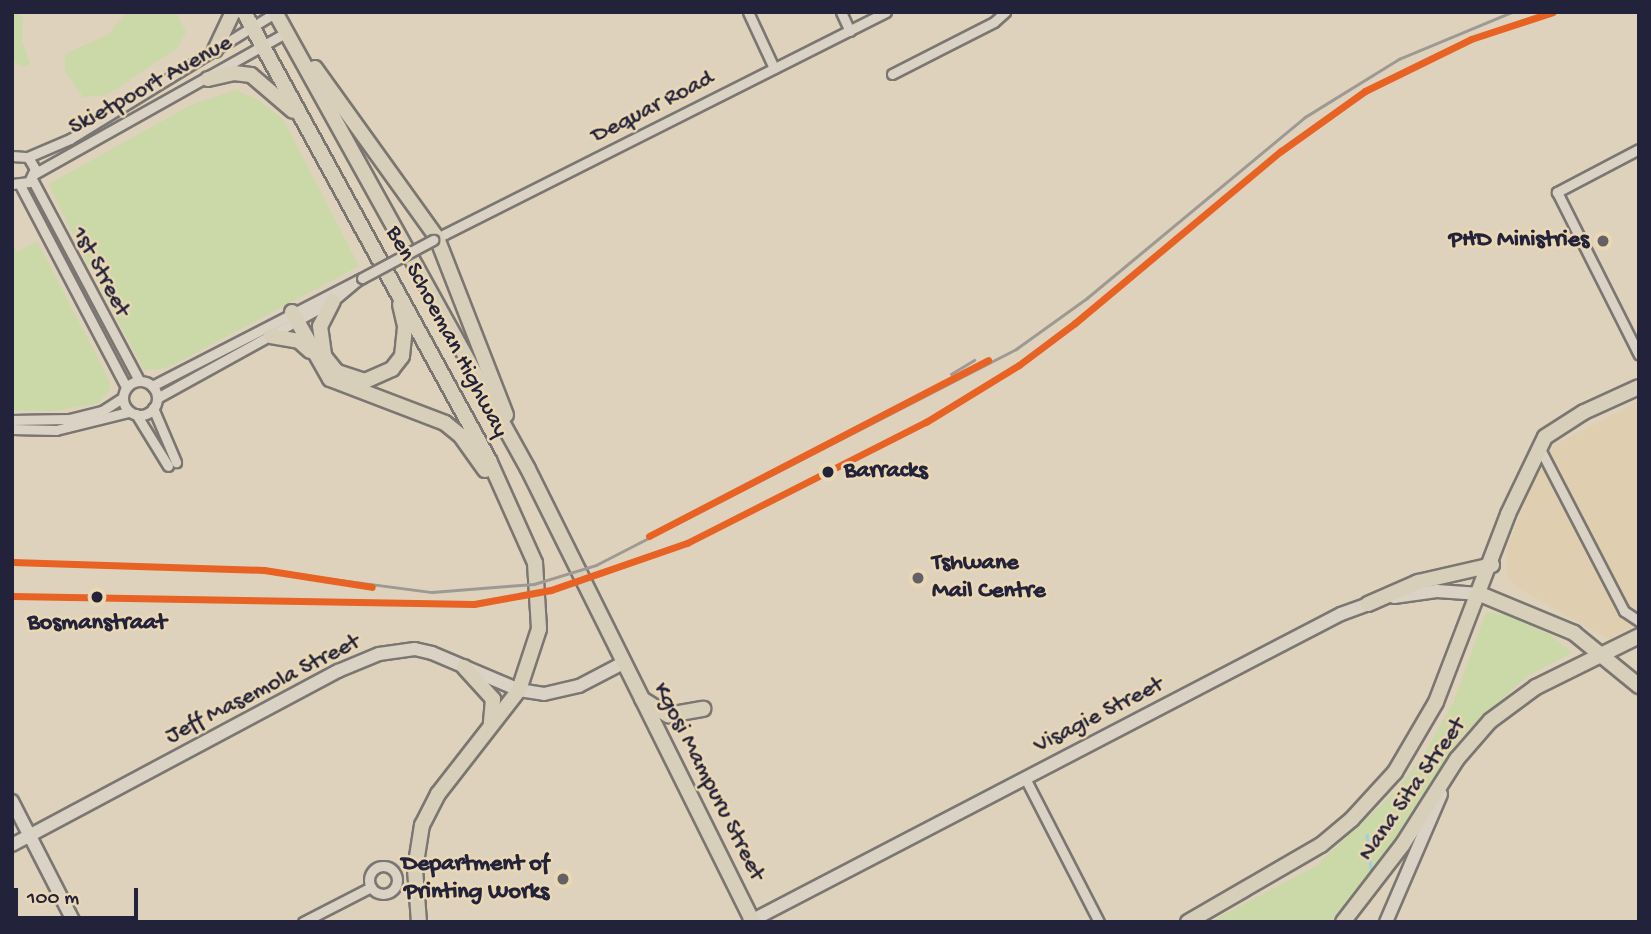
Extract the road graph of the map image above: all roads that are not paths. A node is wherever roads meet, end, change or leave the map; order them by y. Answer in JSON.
{"nodes":[{"id":1,"x":233,"y":12,"type":"edge"},
{"id":2,"x":244,"y":12,"type":"edge"},
{"id":3,"x":275,"y":12,"type":"edge"},
{"id":4,"x":748,"y":12,"type":"edge"},
{"id":5,"x":841,"y":12,"type":"edge"},
{"id":6,"x":886,"y":12,"type":"edge"},
{"id":7,"x":1005,"y":12,"type":"edge"},
{"id":8,"x":252,"y":26,"type":"junction"},
{"id":9,"x":850,"y":31,"type":"junction"},
{"id":10,"x":289,"y":36,"type":"junction"},
{"id":11,"x":262,"y":46,"type":"junction"},
{"id":12,"x":215,"y":50,"type":"junction"},
{"id":13,"x":774,"y":68,"type":"junction"},
{"id":14,"x":892,"y":74,"type":"dead end"},
{"id":15,"x":208,"y":79,"type":"junction"},
{"id":16,"x":310,"y":131,"type":"junction"},
{"id":17,"x":12,"y":145,"type":"edge"},
{"id":18,"x":1639,"y":149,"type":"edge"},
{"id":19,"x":19,"y":156,"type":"edge"},
{"id":20,"x":33,"y":176,"type":"junction"},
{"id":21,"x":15,"y":185,"type":"edge"},
{"id":22,"x":435,"y":239,"type":"junction"},
{"id":23,"x":388,"y":271,"type":"junction"},
{"id":24,"x":361,"y":278,"type":"junction"},
{"id":25,"x":333,"y":301,"type":"junction"},
{"id":26,"x":298,"y":314,"type":"junction"},
{"id":27,"x":271,"y":336,"type":"junction"},
{"id":28,"x":316,"y":348,"type":"junction"},
{"id":29,"x":1639,"y":355,"type":"edge"},
{"id":30,"x":139,"y":380,"type":"junction"},
{"id":31,"x":152,"y":386,"type":"junction"},
{"id":32,"x":126,"y":387,"type":"junction"},
{"id":33,"x":1639,"y":387,"type":"edge"},
{"id":34,"x":122,"y":398,"type":"junction"},
{"id":35,"x":157,"y":398,"type":"junction"},
{"id":36,"x":153,"y":408,"type":"junction"},
{"id":37,"x":133,"y":413,"type":"junction"},
{"id":38,"x":12,"y":420,"type":"edge"},
{"id":39,"x":12,"y":429,"type":"edge"},
{"id":40,"x":1539,"y":447,"type":"junction"},
{"id":41,"x":520,"y":456,"type":"junction"},
{"id":42,"x":530,"y":542,"type":"junction"},
{"id":43,"x":1492,"y":565,"type":"junction"},
{"id":44,"x":1480,"y":594,"type":"junction"},
{"id":45,"x":1368,"y":604,"type":"junction"},
{"id":46,"x":1639,"y":621,"type":"edge"},
{"id":47,"x":1639,"y":636,"type":"edge"},
{"id":48,"x":1603,"y":654,"type":"junction"},
{"id":49,"x":623,"y":663,"type":"junction"},
{"id":50,"x":464,"y":667,"type":"junction"},
{"id":51,"x":1639,"y":686,"type":"edge"},
{"id":52,"x":519,"y":690,"type":"junction"},
{"id":53,"x":641,"y":698,"type":"junction"},
{"id":54,"x":703,"y":709,"type":"dead end"},
{"id":55,"x":488,"y":732,"type":"junction"},
{"id":56,"x":1457,"y":759,"type":"junction"},
{"id":57,"x":1025,"y":778,"type":"junction"},
{"id":58,"x":12,"y":801,"type":"edge"},
{"id":59,"x":31,"y":836,"type":"junction"},
{"id":60,"x":12,"y":845,"type":"edge"},
{"id":61,"x":371,"y":887,"type":"dead end"},
{"id":62,"x":751,"y":921,"type":"edge"},
{"id":63,"x":74,"y":922,"type":"edge"},
{"id":64,"x":303,"y":922,"type":"edge"},
{"id":65,"x":419,"y":922,"type":"edge"},
{"id":66,"x":1099,"y":922,"type":"edge"},
{"id":67,"x":1188,"y":922,"type":"edge"},
{"id":68,"x":1343,"y":922,"type":"edge"},
{"id":69,"x":1386,"y":922,"type":"edge"}],
"edges":[{"from":1,"to":12,"type":"main road"},
{"from":2,"to":8,"type":"main road","name":"Ben Schoeman Highway"},
{"from":3,"to":8,"type":"street","name":"Skietpoort Avenue"},
{"from":3,"to":10,"type":"main road","name":"Ben Schoeman Highway"},
{"from":4,"to":13,"type":"street"},
{"from":5,"to":9,"type":"street"},
{"from":6,"to":9,"type":"street","name":"Dequar Road"},
{"from":7,"to":14,"type":"street"},
{"from":8,"to":11,"type":"main road","name":"Ben Schoeman Highway"},
{"from":8,"to":12,"type":"street","name":"Skietpoort Avenue"},
{"from":9,"to":13,"type":"street","name":"Dequar Road"},
{"from":10,"to":11,"type":"street","name":"Skietpoort Avenue"},
{"from":10,"to":22,"type":"main road"},
{"from":10,"to":41,"type":"main road","name":"Ben Schoeman Highway"},
{"from":11,"to":15,"type":"street","name":"Skietpoort Avenue"},
{"from":11,"to":16,"type":"main road","name":"Ben Schoeman Highway"},
{"from":12,"to":19,"type":"street","name":"Skietpoort Avenue"},
{"from":13,"to":22,"type":"street","name":"Dequar Road"},
{"from":15,"to":16,"type":"main road"},
{"from":15,"to":20,"type":"street","name":"Skietpoort Avenue"},
{"from":16,"to":23,"type":"main road","name":"Ben Schoeman Highway"},
{"from":17,"to":19,"type":"street"},
{"from":18,"to":29,"type":"street"},
{"from":19,"to":20,"type":"street","name":"1st Street"},
{"from":20,"to":21,"type":"street","name":"Skietpoort Avenue"},
{"from":20,"to":30,"type":"street","name":"1st Street"},
{"from":21,"to":32,"type":"street","name":"1st Street"},
{"from":22,"to":24,"type":"street","name":"Dequar Road","bridge":true},
{"from":22,"to":41,"type":"main road"},
{"from":23,"to":28,"type":"main road"},
{"from":23,"to":42,"type":"main road","name":"Ben Schoeman Highway"},
{"from":24,"to":25,"type":"street"},
{"from":24,"to":26,"type":"street"},
{"from":25,"to":26,"type":"street"},
{"from":25,"to":28,"type":"main road"},
{"from":26,"to":27,"type":"street"},
{"from":26,"to":28,"type":"main road"},
{"from":26,"to":31,"type":"street"},
{"from":27,"to":28,"type":"main road"},
{"from":27,"to":35,"type":"street"},
{"from":28,"to":42,"type":"main road"},
{"from":30,"to":31,"type":"street"},
{"from":30,"to":32,"type":"street"},
{"from":31,"to":35,"type":"street"},
{"from":32,"to":34,"type":"street"},
{"from":33,"to":40,"type":"main road"},
{"from":34,"to":37,"type":"street"},
{"from":34,"to":38,"type":"street"},
{"from":35,"to":36,"type":"street"},
{"from":36,"to":37,"type":"street"},
{"from":36,"to":37,"type":"street"},
{"from":37,"to":39,"type":"street"},
{"from":40,"to":43,"type":"main road","name":"Nana Sita Street"},
{"from":40,"to":46,"type":"street"},
{"from":41,"to":49,"type":"main road","name":"Ben Schoeman Highway"},
{"from":42,"to":52,"type":"main road","name":"Ben Schoeman Highway"},
{"from":43,"to":44,"type":"main road","name":"Nana Sita Street"},
{"from":43,"to":45,"type":"main road"},
{"from":44,"to":45,"type":"street","name":"Visagie Street"},
{"from":44,"to":48,"type":"main road"},
{"from":44,"to":67,"type":"main road","name":"Nana Sita Street"},
{"from":45,"to":57,"type":"street","name":"Visagie Street"},
{"from":47,"to":48,"type":"main road","name":"Nana Sita Street"},
{"from":48,"to":51,"type":"main road"},
{"from":48,"to":56,"type":"main road","name":"Nana Sita Street"},
{"from":49,"to":52,"type":"street","name":"Jeff Masemola Street"},
{"from":49,"to":53,"type":"main road","name":"Kgosi Mampuru Street"},
{"from":50,"to":52,"type":"street","name":"Jeff Masemola Street"},
{"from":50,"to":55,"type":"main road"},
{"from":50,"to":59,"type":"street","name":"Jeff Masemola Street"},
{"from":52,"to":55,"type":"main road","name":"Ben Schoeman Highway"},
{"from":53,"to":54,"type":"main road"},
{"from":53,"to":62,"type":"main road","name":"Kgosi Mampuru Street"},
{"from":55,"to":65,"type":"main road","name":"Ben Schoeman Highway"},
{"from":56,"to":68,"type":"main road","name":"Nana Sita Street"},
{"from":56,"to":69,"type":"street"},
{"from":57,"to":62,"type":"street","name":"Visagie Street"},
{"from":57,"to":66,"type":"street"},
{"from":58,"to":59,"type":"street"},
{"from":59,"to":60,"type":"street","name":"Jeff Masemola Street"},
{"from":59,"to":63,"type":"street"},
{"from":61,"to":64,"type":"street"}]}
